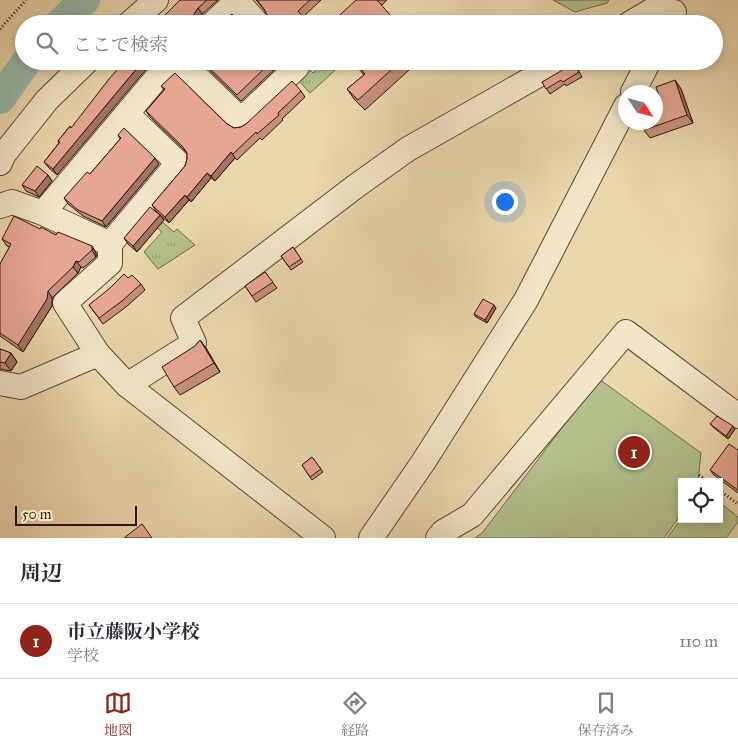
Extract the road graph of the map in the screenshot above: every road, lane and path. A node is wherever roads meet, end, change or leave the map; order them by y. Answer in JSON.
{"nodes":[{"id":1,"x":26,"y":0,"type":"edge"},
{"id":2,"x":156,"y":0,"type":"edge"},
{"id":3,"x":238,"y":0,"type":"edge"},
{"id":4,"x":674,"y":12,"type":"edge"},
{"id":5,"x":139,"y":15,"type":"edge"},
{"id":6,"x":222,"y":15,"type":"edge"},
{"id":7,"x":250,"y":15,"type":"edge"},
{"id":8,"x":644,"y":15,"type":"edge"},
{"id":9,"x":0,"y":29,"type":"edge"},
{"id":10,"x":78,"y":70,"type":"edge"},
{"id":11,"x":164,"y":70,"type":"edge"},
{"id":12,"x":189,"y":70,"type":"edge"},
{"id":13,"x":294,"y":70,"type":"edge"},
{"id":14,"x":548,"y":70,"type":"edge"},
{"id":15,"x":644,"y":70,"type":"edge"},
{"id":16,"x":637,"y":85,"type":"edge"},
{"id":17,"x":127,"y":114,"type":"junction"},
{"id":18,"x":618,"y":122,"type":"edge"},
{"id":19,"x":0,"y":163,"type":"edge"},
{"id":20,"x":0,"y":206,"type":"edge"},
{"id":21,"x":44,"y":213,"type":"junction"},
{"id":22,"x":110,"y":244,"type":"junction"},
{"id":23,"x":98,"y":354,"type":"junction"},
{"id":24,"x":0,"y":383,"type":"edge"},
{"id":25,"x":127,"y":386,"type":"junction"},
{"id":26,"x":738,"y":416,"type":"edge"},
{"id":27,"x":699,"y":475,"type":"dead end"},
{"id":28,"x":703,"y":478,"type":"edge"},
{"id":29,"x":723,"y":493,"type":"edge"},
{"id":30,"x":738,"y":504,"type":"edge"},
{"id":31,"x":323,"y":538,"type":"edge"},
{"id":32,"x":371,"y":538,"type":"edge"},
{"id":33,"x":438,"y":538,"type":"edge"}],
"edges":[{"from":1,"to":9,"type":"path"},
{"from":2,"to":5,"type":"street"},
{"from":3,"to":6,"type":"street"},
{"from":3,"to":7,"type":"street"},
{"from":4,"to":8,"type":"street"},
{"from":10,"to":19,"type":"street"},
{"from":11,"to":17,"type":"street"},
{"from":12,"to":13,"type":"street"},
{"from":14,"to":25,"type":"street"},
{"from":15,"to":16,"type":"street"},
{"from":17,"to":21,"type":"street"},
{"from":17,"to":22,"type":"street"},
{"from":18,"to":32,"type":"street"},
{"from":20,"to":21,"type":"street"},
{"from":21,"to":22,"type":"street"},
{"from":22,"to":23,"type":"street"},
{"from":23,"to":24,"type":"street"},
{"from":23,"to":25,"type":"street"},
{"from":25,"to":31,"type":"street"},
{"from":26,"to":33,"type":"street"},
{"from":27,"to":28,"type":"path"},
{"from":29,"to":30,"type":"path"}]}
